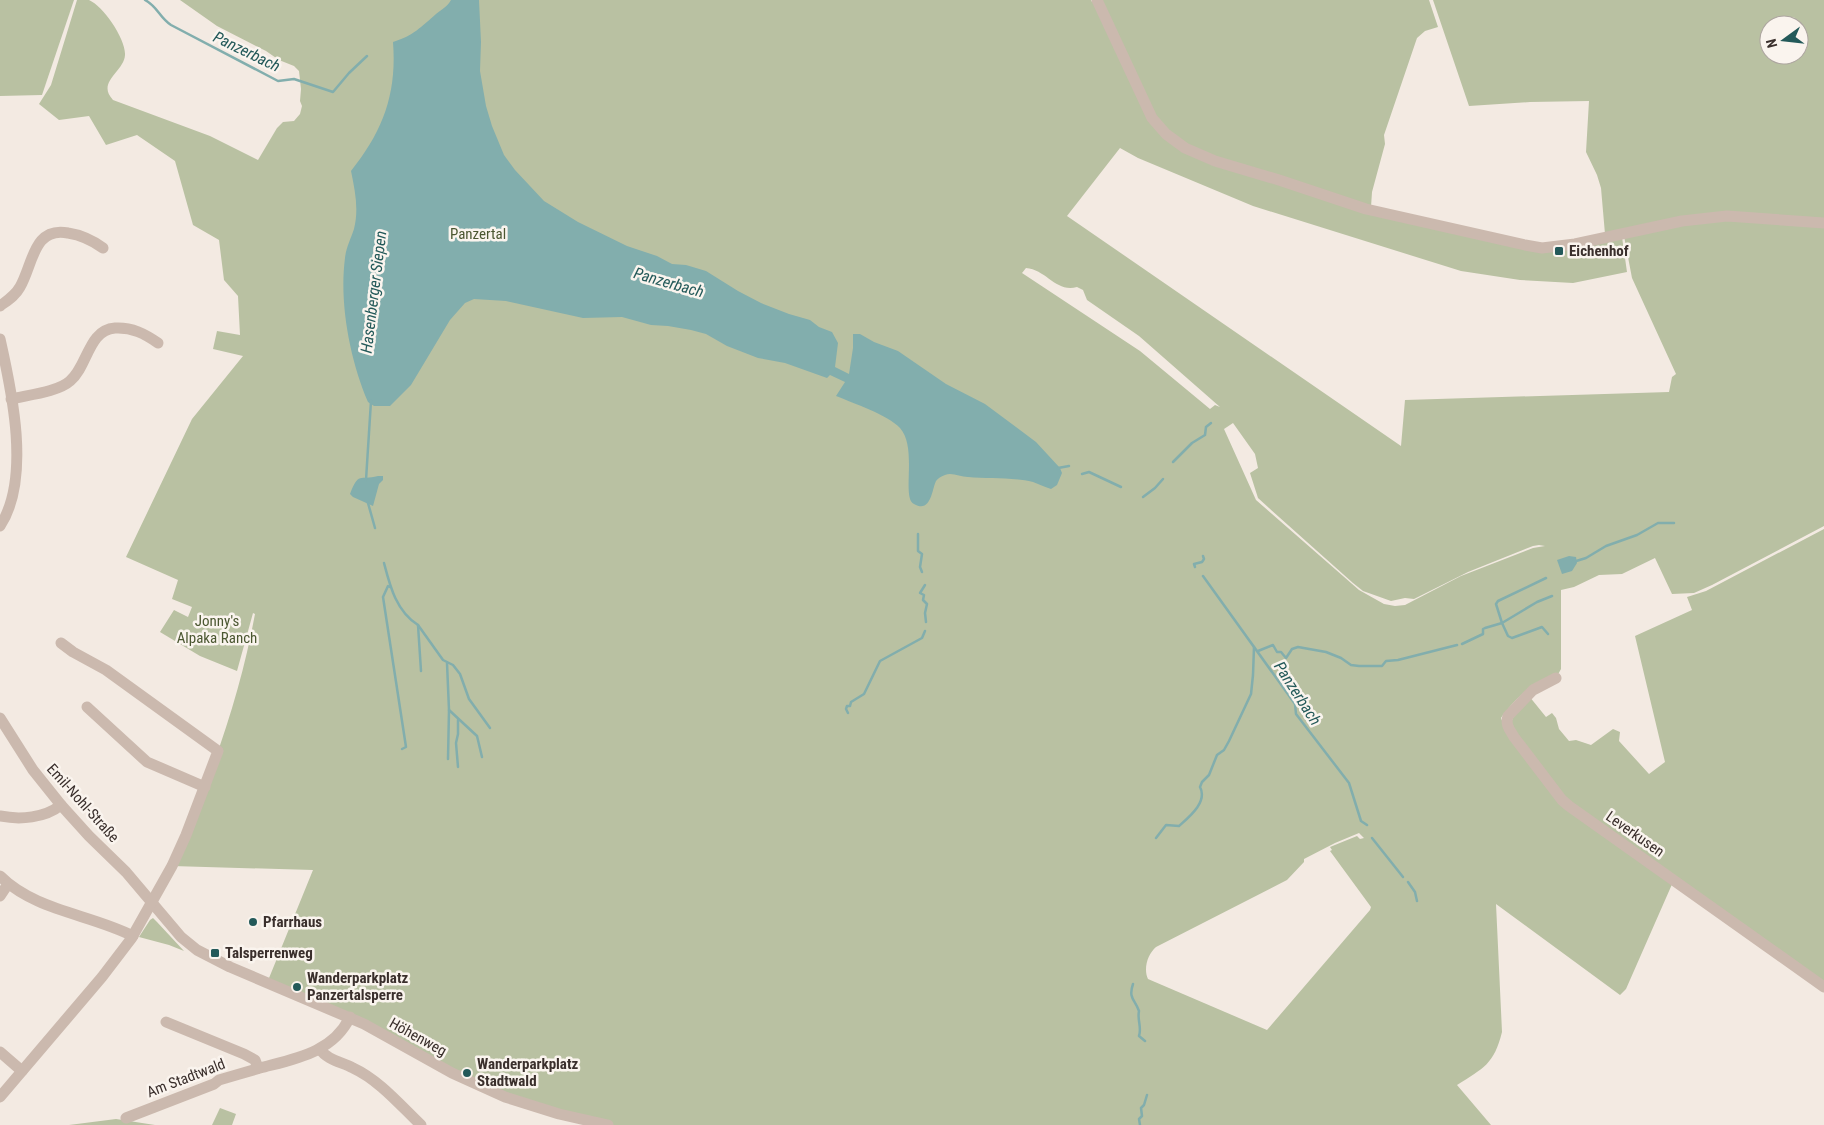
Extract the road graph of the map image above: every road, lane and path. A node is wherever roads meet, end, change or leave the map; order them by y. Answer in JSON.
{"nodes":[{"id":1,"x":1097,"y":0,"type":"edge"},
{"id":2,"x":1824,"y":222,"type":"edge"},
{"id":3,"x":103,"y":248,"type":"dead end"},
{"id":4,"x":0,"y":306,"type":"edge"},
{"id":5,"x":0,"y":339,"type":"edge"},
{"id":6,"x":158,"y":343,"type":"dead end"},
{"id":7,"x":11,"y":399,"type":"junction"},
{"id":8,"x":0,"y":526,"type":"edge"},
{"id":9,"x":62,"y":643,"type":"dead end"},
{"id":10,"x":1556,"y":678,"type":"dead end"},
{"id":11,"x":87,"y":707,"type":"dead end"},
{"id":12,"x":0,"y":718,"type":"edge"},
{"id":13,"x":205,"y":787,"type":"junction"},
{"id":14,"x":61,"y":806,"type":"junction"},
{"id":15,"x":0,"y":816,"type":"edge"},
{"id":16,"x":4,"y":880,"type":"edge"},
{"id":17,"x":0,"y":896,"type":"edge"},
{"id":18,"x":153,"y":903,"type":"junction"},
{"id":19,"x":133,"y":936,"type":"junction"},
{"id":20,"x":1824,"y":988,"type":"edge"},
{"id":21,"x":350,"y":1017,"type":"junction"},
{"id":22,"x":166,"y":1022,"type":"dead end"},
{"id":23,"x":320,"y":1049,"type":"junction"},
{"id":24,"x":0,"y":1052,"type":"edge"},
{"id":25,"x":258,"y":1068,"type":"junction"},
{"id":26,"x":22,"y":1071,"type":"junction"},
{"id":27,"x":0,"y":1097,"type":"edge"},
{"id":28,"x":126,"y":1118,"type":"dead end"},
{"id":29,"x":421,"y":1125,"type":"edge"},
{"id":30,"x":608,"y":1125,"type":"edge"}],
"edges":[{"from":1,"to":2,"type":"street"},
{"from":3,"to":4,"type":"street"},
{"from":5,"to":7,"type":"street"},
{"from":6,"to":7,"type":"street"},
{"from":7,"to":8,"type":"street"},
{"from":9,"to":13,"type":"street"},
{"from":10,"to":20,"type":"street","name":"Leverkusen"},
{"from":11,"to":13,"type":"street"},
{"from":12,"to":14,"type":"street","name":"Emil-Nohl-Straße"},
{"from":13,"to":18,"type":"street"},
{"from":14,"to":15,"type":"street"},
{"from":14,"to":18,"type":"street","name":"Emil-Nohl-Straße"},
{"from":16,"to":17,"type":"street"},
{"from":16,"to":19,"type":"street"},
{"from":18,"to":19,"type":"street"},
{"from":18,"to":21,"type":"street","name":"Höhenweg"},
{"from":19,"to":26,"type":"street"},
{"from":21,"to":23,"type":"street","name":"Am Stadtwald"},
{"from":21,"to":30,"type":"street","name":"Höhenweg"},
{"from":22,"to":25,"type":"street","name":"Am Stadtwald"},
{"from":23,"to":25,"type":"street","name":"Am Stadtwald"},
{"from":23,"to":29,"type":"street"},
{"from":24,"to":26,"type":"street"},
{"from":25,"to":28,"type":"street","name":"Am Stadtwald"},
{"from":26,"to":27,"type":"street"}]}
